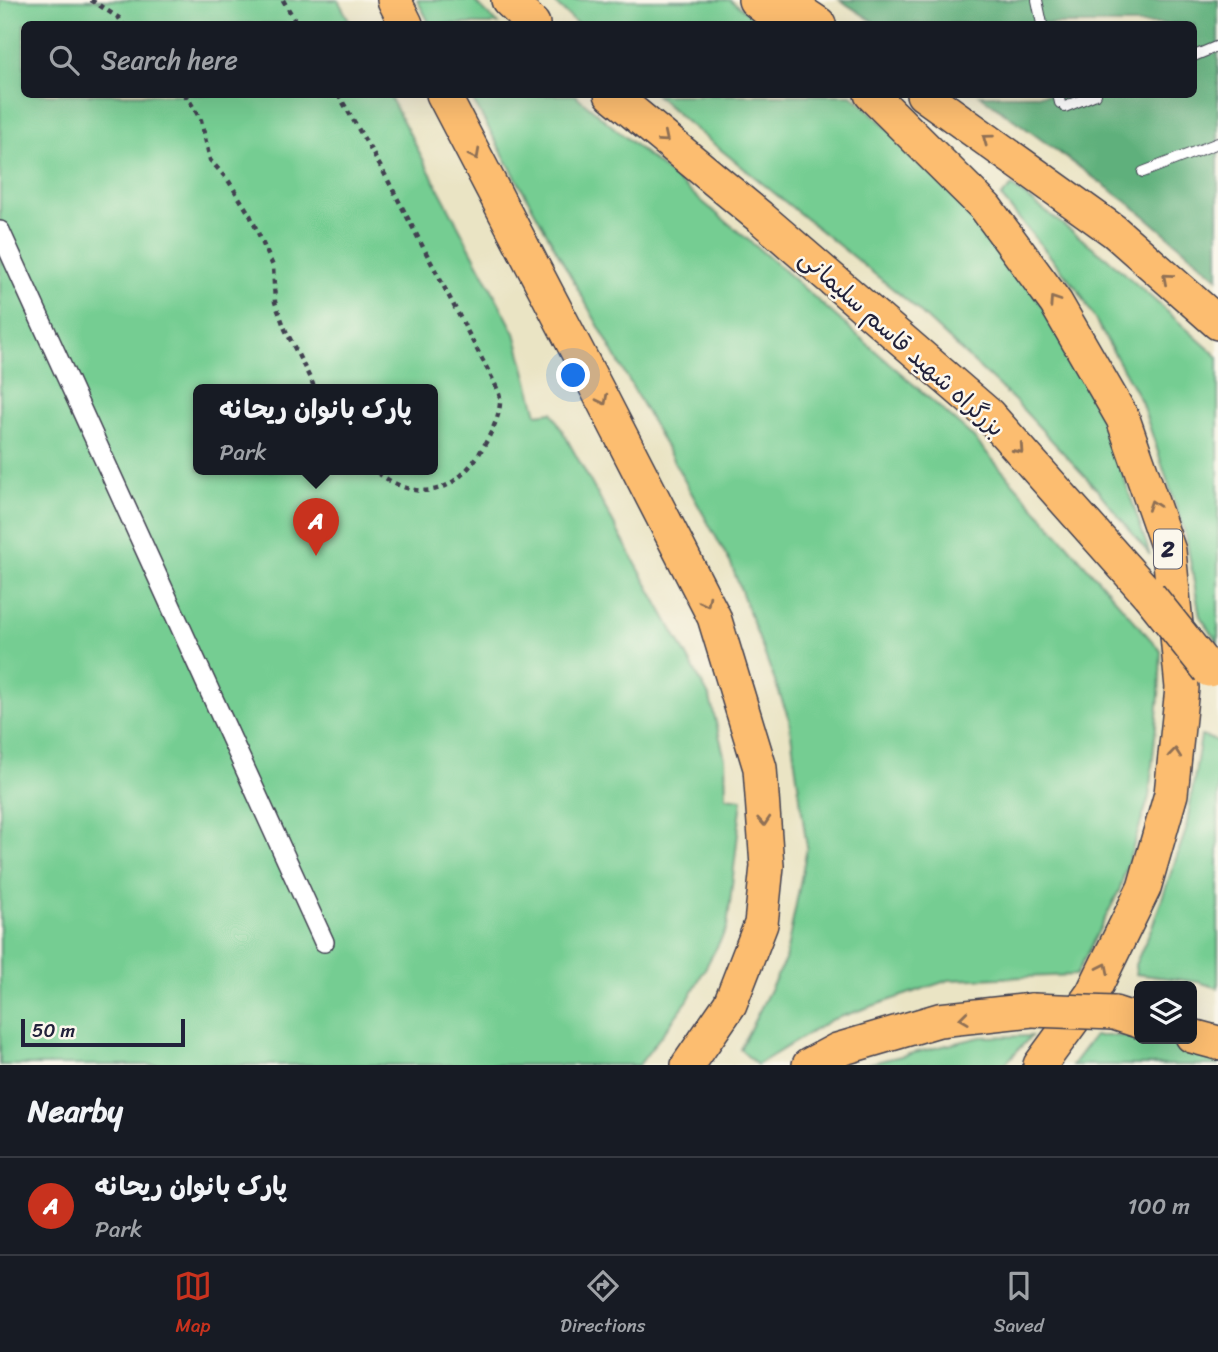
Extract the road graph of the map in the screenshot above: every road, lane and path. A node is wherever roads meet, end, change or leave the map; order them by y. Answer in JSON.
{"nodes":[{"id":1,"x":91,"y":0,"type":"edge"},
{"id":2,"x":283,"y":0,"type":"edge"},
{"id":3,"x":394,"y":0,"type":"edge"},
{"id":4,"x":508,"y":0,"type":"edge"},
{"id":5,"x":755,"y":0,"type":"edge"},
{"id":6,"x":783,"y":0,"type":"edge"},
{"id":7,"x":1037,"y":0,"type":"edge"},
{"id":8,"x":121,"y":21,"type":"edge"},
{"id":9,"x":295,"y":21,"type":"edge"},
{"id":10,"x":404,"y":21,"type":"edge"},
{"id":11,"x":530,"y":21,"type":"edge"},
{"id":12,"x":781,"y":21,"type":"edge"},
{"id":13,"x":814,"y":21,"type":"edge"},
{"id":14,"x":1041,"y":21,"type":"edge"},
{"id":15,"x":1218,"y":46,"type":"edge"},
{"id":16,"x":1197,"y":55,"type":"edge"},
{"id":17,"x":187,"y":98,"type":"edge"},
{"id":18,"x":340,"y":98,"type":"edge"},
{"id":19,"x":445,"y":98,"type":"edge"},
{"id":20,"x":616,"y":98,"type":"edge"},
{"id":21,"x":875,"y":98,"type":"edge"},
{"id":22,"x":929,"y":98,"type":"edge"},
{"id":23,"x":1078,"y":98,"type":"edge"},
{"id":24,"x":1061,"y":102,"type":"edge"},
{"id":25,"x":1218,"y":143,"type":"edge"},
{"id":26,"x":1143,"y":172,"type":"dead end"},
{"id":27,"x":0,"y":231,"type":"edge"},
{"id":28,"x":1218,"y":323,"type":"edge"},
{"id":29,"x":313,"y":384,"type":"edge"},
{"id":30,"x":380,"y":475,"type":"edge"},
{"id":31,"x":1213,"y":677,"type":"edge"},
{"id":32,"x":324,"y":942,"type":"dead end"},
{"id":33,"x":1126,"y":1017,"type":"edge"},
{"id":34,"x":1197,"y":1037,"type":"edge"},
{"id":35,"x":1218,"y":1043,"type":"edge"},
{"id":36,"x":688,"y":1065,"type":"edge"},
{"id":37,"x":808,"y":1065,"type":"edge"},
{"id":38,"x":1040,"y":1065,"type":"edge"}],
"edges":[{"from":1,"to":8,"type":"path"},
{"from":2,"to":9,"type":"path"},
{"from":3,"to":10,"type":"highway"},
{"from":4,"to":11,"type":"highway"},
{"from":5,"to":12,"type":"highway"},
{"from":6,"to":13,"type":"highway"},
{"from":7,"to":14,"type":"lane"},
{"from":15,"to":16,"type":"lane"},
{"from":17,"to":29,"type":"path"},
{"from":18,"to":30,"type":"path"},
{"from":19,"to":36,"type":"highway","one_way":true},
{"from":20,"to":31,"type":"highway","name":"بزرگراه شهید قاسم سلیمانی","number":"2","one_way":true,"bridge":true},
{"from":38,"to":21,"type":"highway","number":"2","one_way":true},
{"from":28,"to":22,"type":"highway","one_way":true},
{"from":23,"to":24,"type":"lane"},
{"from":25,"to":26,"type":"lane"},
{"from":27,"to":32,"type":"street"},
{"from":33,"to":37,"type":"highway","one_way":true,"bridge":true},
{"from":34,"to":35,"type":"highway"}]}
